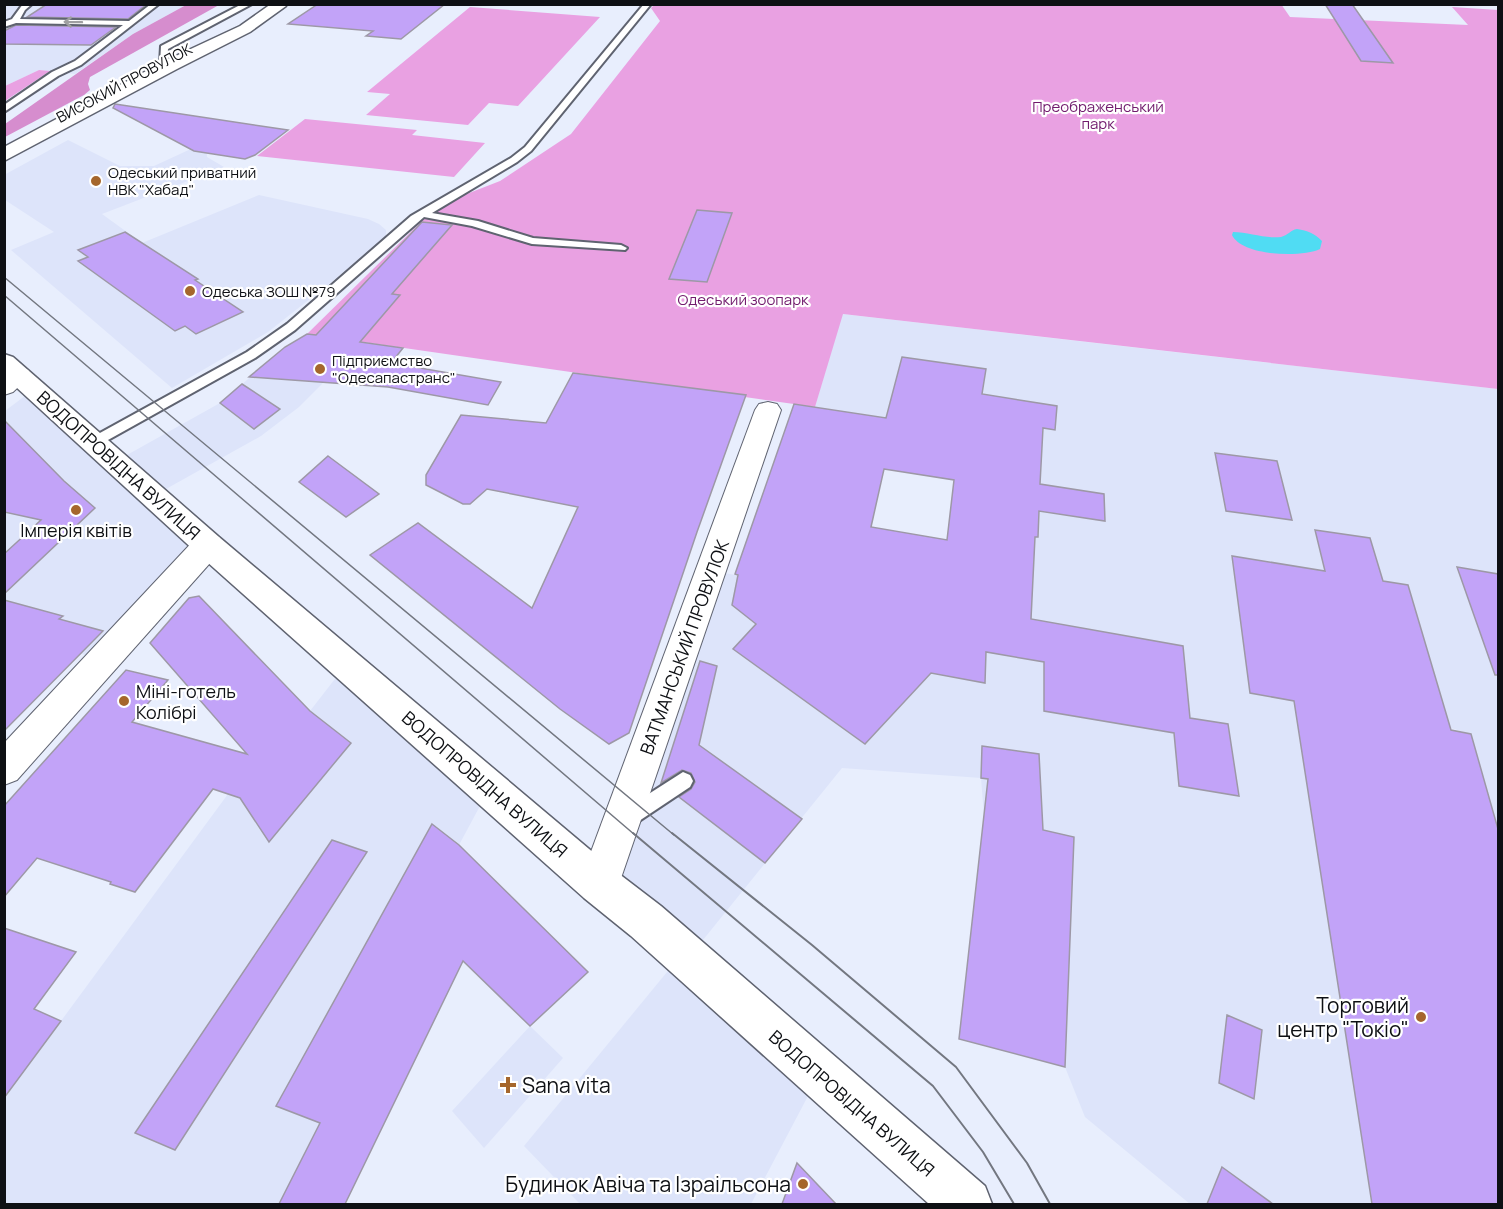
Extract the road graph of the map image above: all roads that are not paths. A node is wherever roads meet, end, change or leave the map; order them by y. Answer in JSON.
{"nodes":[{"id":1,"x":29,"y":4,"type":"edge"},
{"id":2,"x":156,"y":4,"type":"edge"},
{"id":3,"x":249,"y":4,"type":"edge"},
{"id":4,"x":648,"y":4,"type":"edge"},
{"id":5,"x":281,"y":5,"type":"edge"},
{"id":6,"x":15,"y":21,"type":"junction"},
{"id":7,"x":131,"y":23,"type":"junction"},
{"id":8,"x":4,"y":25,"type":"edge"},
{"id":9,"x":217,"y":33,"type":"junction"},
{"id":10,"x":4,"y":109,"type":"edge"},
{"id":11,"x":4,"y":145,"type":"edge"},
{"id":12,"x":4,"y":155,"type":"edge"},
{"id":13,"x":4,"y":164,"type":"edge"},
{"id":14,"x":422,"y":214,"type":"junction"},
{"id":15,"x":621,"y":248,"type":"dead end"},
{"id":16,"x":9,"y":375,"type":"edge"},
{"id":17,"x":768,"y":410,"type":"dead end"},
{"id":18,"x":94,"y":442,"type":"junction"},
{"id":19,"x":208,"y":545,"type":"junction"},
{"id":20,"x":4,"y":769,"type":"edge"},
{"id":21,"x":683,"y":781,"type":"dead end"},
{"id":22,"x":621,"y":823,"type":"junction"},
{"id":23,"x":599,"y":884,"type":"junction"},
{"id":24,"x":967,"y":1204,"type":"edge"}],
"edges":[{"from":1,"to":6,"type":"lane"},
{"from":2,"to":7,"type":"lane"},
{"from":3,"to":9,"type":"lane"},
{"from":4,"to":14,"type":"lane"},
{"from":5,"to":9,"type":"main road","name":"ВИСОКИЙ ПРОВУЛОК"},
{"from":5,"to":9,"type":"main road","name":"ВИСОКИЙ ПРОВУЛОК"},
{"from":7,"to":6,"type":"lane","one_way":true},
{"from":6,"to":8,"type":"lane"},
{"from":7,"to":10,"type":"lane"},
{"from":9,"to":11,"type":"main road","name":"ВИСОКИЙ ПРОВУЛОК"},
{"from":9,"to":12,"type":"main road","name":"ВИСОКИЙ ПРОВУЛОК"},
{"from":9,"to":13,"type":"main road","name":"ВИСОКИЙ ПРОВУЛОК"},
{"from":14,"to":15,"type":"lane"},
{"from":14,"to":18,"type":"lane"},
{"from":16,"to":18,"type":"main road","name":"ВОДОПРОВІДНА ВУЛИЦЯ"},
{"from":17,"to":22,"type":"street","name":"ВАТМАНСЬКИЙ ПРОВУЛОК"},
{"from":18,"to":19,"type":"main road","name":"ВОДОПРОВІДНА ВУЛИЦЯ"},
{"from":19,"to":20,"type":"street"},
{"from":19,"to":23,"type":"main road","name":"ВОДОПРОВІДНА ВУЛИЦЯ"},
{"from":21,"to":22,"type":"lane"},
{"from":22,"to":23,"type":"street","name":"ВАТМАНСЬКИЙ ПРОВУЛОК"},
{"from":23,"to":24,"type":"main road","name":"ВОДОПРОВІДНА ВУЛИЦЯ"}]}
